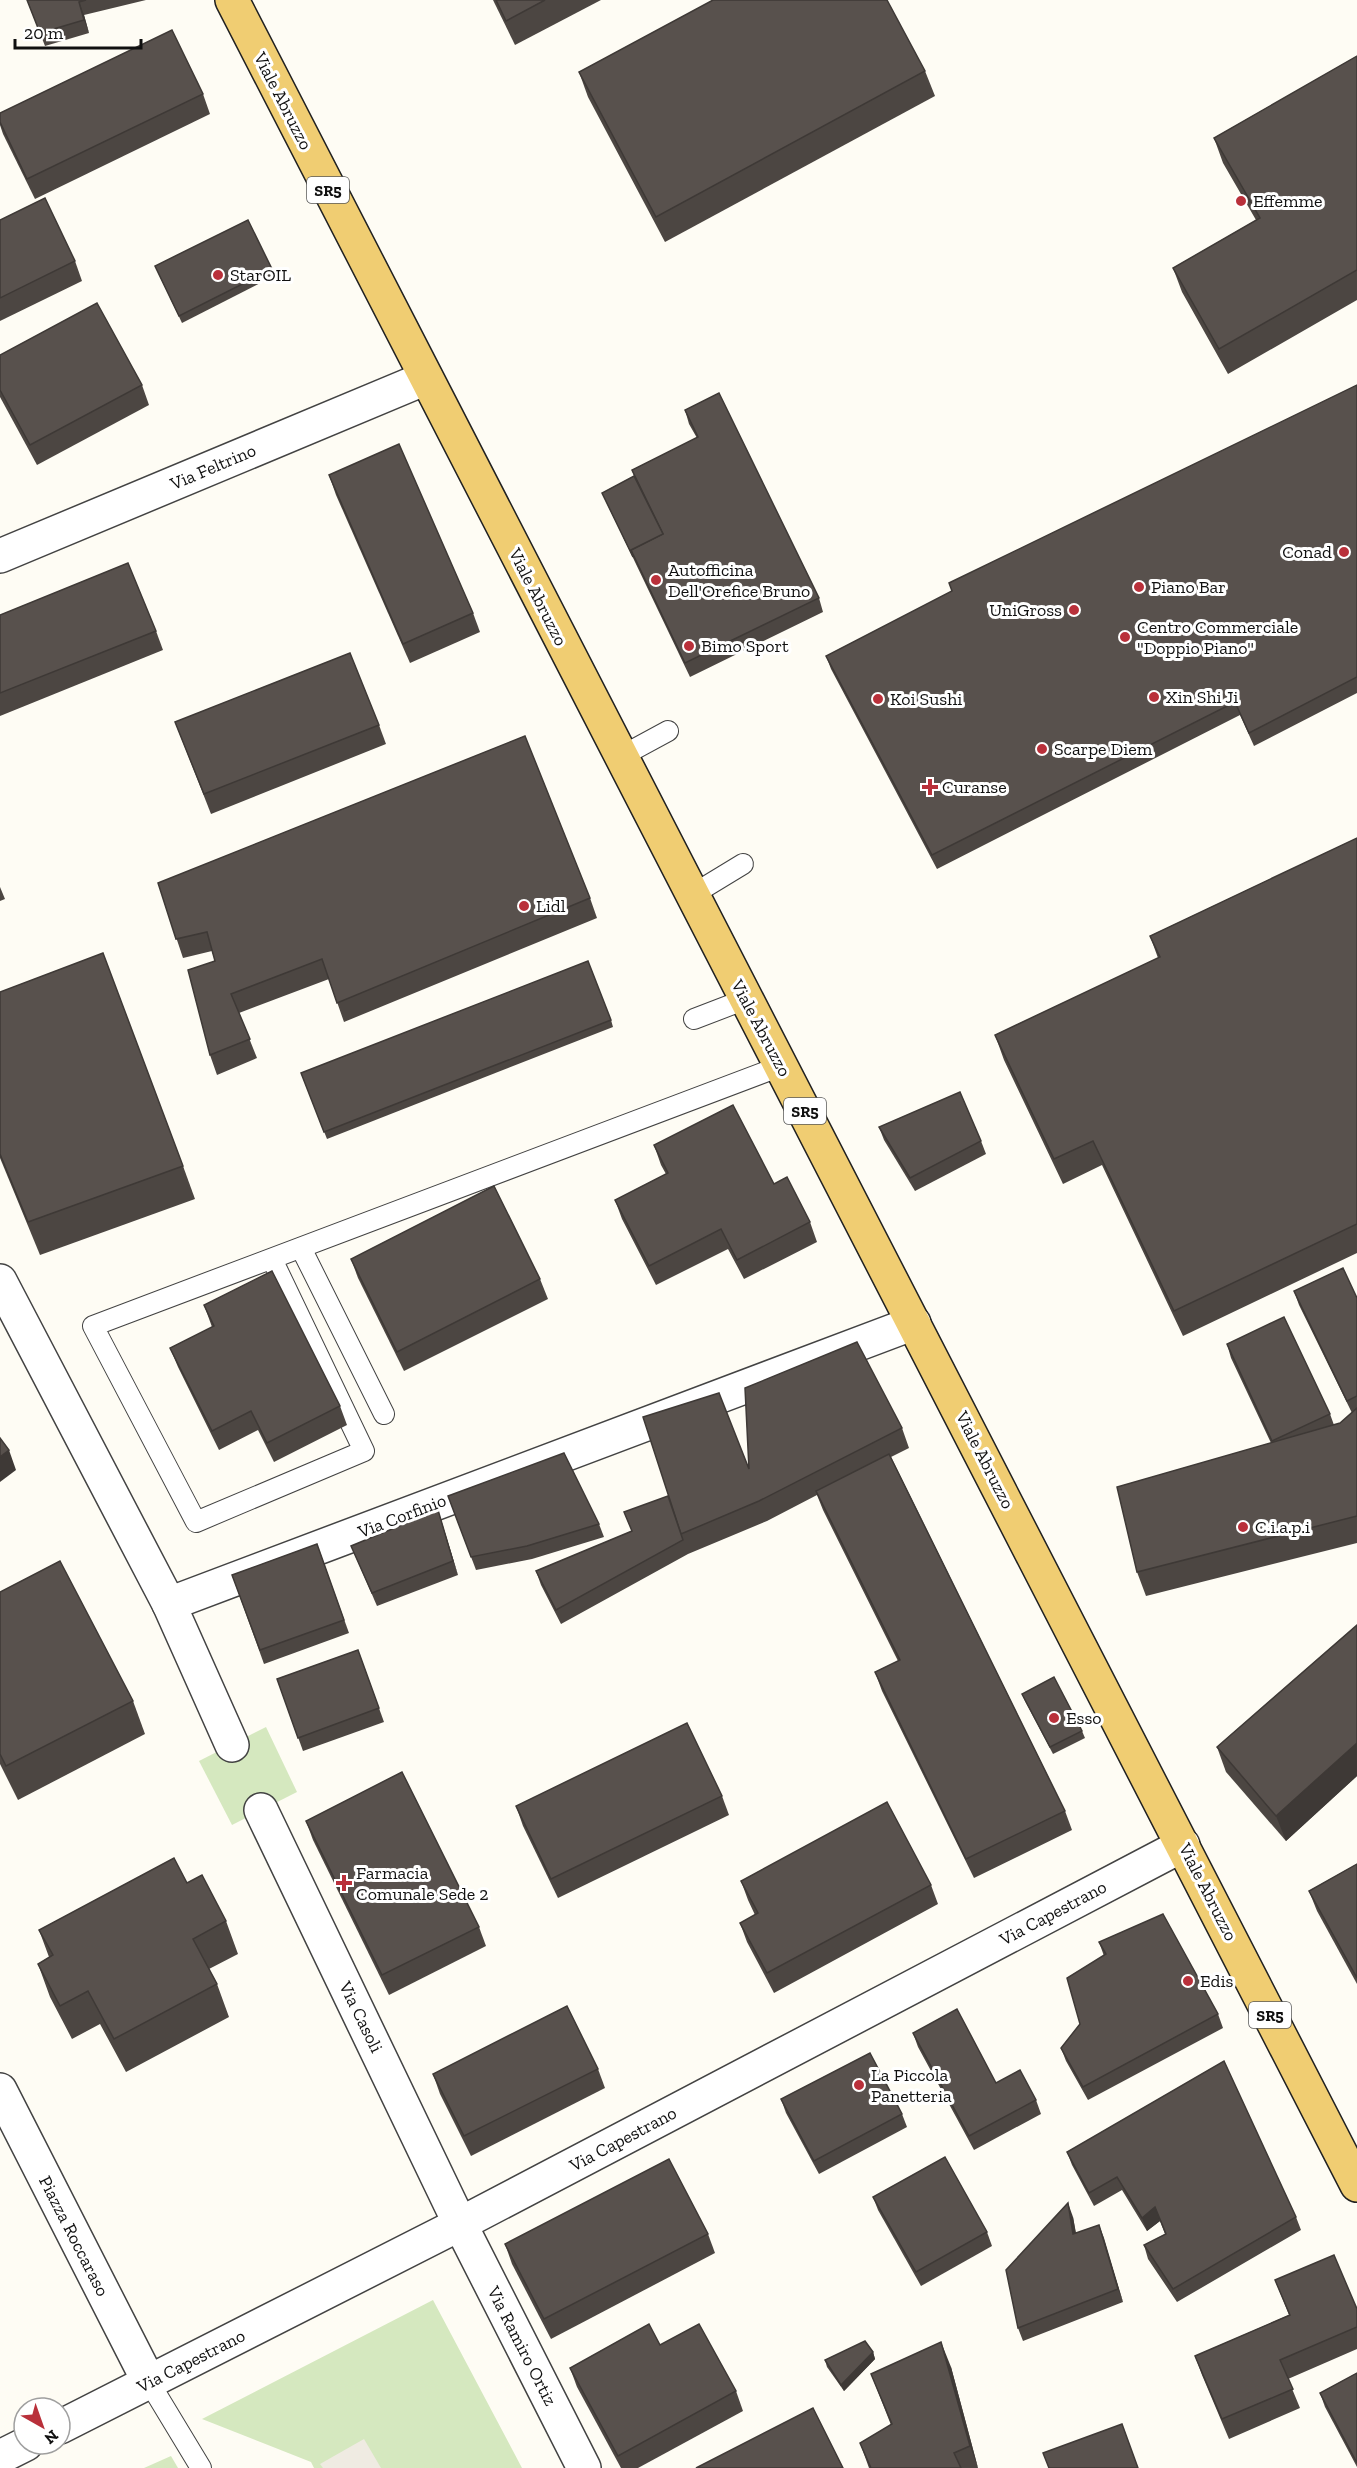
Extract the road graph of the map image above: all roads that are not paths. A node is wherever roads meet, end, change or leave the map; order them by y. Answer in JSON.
{"nodes":[{"id":1,"x":232,"y":0,"type":"edge"},
{"id":2,"x":426,"y":378,"type":"junction"},
{"id":3,"x":0,"y":555,"type":"edge"},
{"id":4,"x":668,"y":731,"type":"dead end"},
{"id":5,"x":620,"y":757,"type":"junction"},
{"id":6,"x":743,"y":864,"type":"dead end"},
{"id":7,"x":692,"y":895,"type":"junction"},
{"id":8,"x":746,"y":999,"type":"junction"},
{"id":9,"x":694,"y":1019,"type":"dead end"},
{"id":10,"x":781,"y":1066,"type":"junction"},
{"id":11,"x":302,"y":1248,"type":"junction"},
{"id":12,"x":272,"y":1259,"type":"junction"},
{"id":13,"x":0,"y":1281,"type":"edge"},
{"id":14,"x":914,"y":1323,"type":"junction"},
{"id":15,"x":384,"y":1414,"type":"dead end"},
{"id":16,"x":169,"y":1604,"type":"junction"},
{"id":17,"x":232,"y":1745,"type":"dead end"},
{"id":18,"x":261,"y":1810,"type":"dead end"},
{"id":19,"x":1183,"y":1845,"type":"junction"},
{"id":20,"x":0,"y":2090,"type":"edge"},
{"id":21,"x":1357,"y":2185,"type":"edge"},
{"id":22,"x":460,"y":2224,"type":"junction"},
{"id":23,"x":149,"y":2382,"type":"junction"},
{"id":24,"x":72,"y":2421,"type":"edge"},
{"id":25,"x":201,"y":2468,"type":"edge"},
{"id":26,"x":584,"y":2468,"type":"edge"}],
"edges":[{"from":1,"to":2,"type":"main road","name":"Viale Abruzzo","number":"SR5"},
{"from":2,"to":3,"type":"street","name":"Via Feltrino"},
{"from":2,"to":5,"type":"main road","name":"Viale Abruzzo","number":"SR5"},
{"from":4,"to":5,"type":"lane"},
{"from":5,"to":7,"type":"main road","name":"Viale Abruzzo","number":"SR5"},
{"from":6,"to":7,"type":"lane"},
{"from":7,"to":8,"type":"main road","name":"Viale Abruzzo","number":"SR5"},
{"from":8,"to":9,"type":"lane"},
{"from":8,"to":10,"type":"main road","name":"Viale Abruzzo","number":"SR5"},
{"from":10,"to":11,"type":"lane"},
{"from":10,"to":14,"type":"main road","name":"Viale Abruzzo","number":"SR5"},
{"from":11,"to":12,"type":"lane"},
{"from":11,"to":15,"type":"lane"},
{"from":12,"to":12,"type":"lane"},
{"from":13,"to":16,"type":"street"},
{"from":14,"to":16,"type":"street","name":"Via Corfinio"},
{"from":14,"to":19,"type":"main road","name":"Viale Abruzzo","number":"SR5"},
{"from":16,"to":17,"type":"street"},
{"from":18,"to":22,"type":"street","name":"Via Casoli"},
{"from":19,"to":21,"type":"main road","name":"Viale Abruzzo","number":"SR5"},
{"from":19,"to":22,"type":"street","name":"Via Capestrano"},
{"from":20,"to":23,"type":"street","name":"Piazza Roccaraso"},
{"from":22,"to":23,"type":"street","name":"Via Capestrano"},
{"from":22,"to":26,"type":"street","name":"Via Ramiro Ortiz"},
{"from":23,"to":24,"type":"street","name":"Via Capestrano"},
{"from":23,"to":25,"type":"lane"}]}
